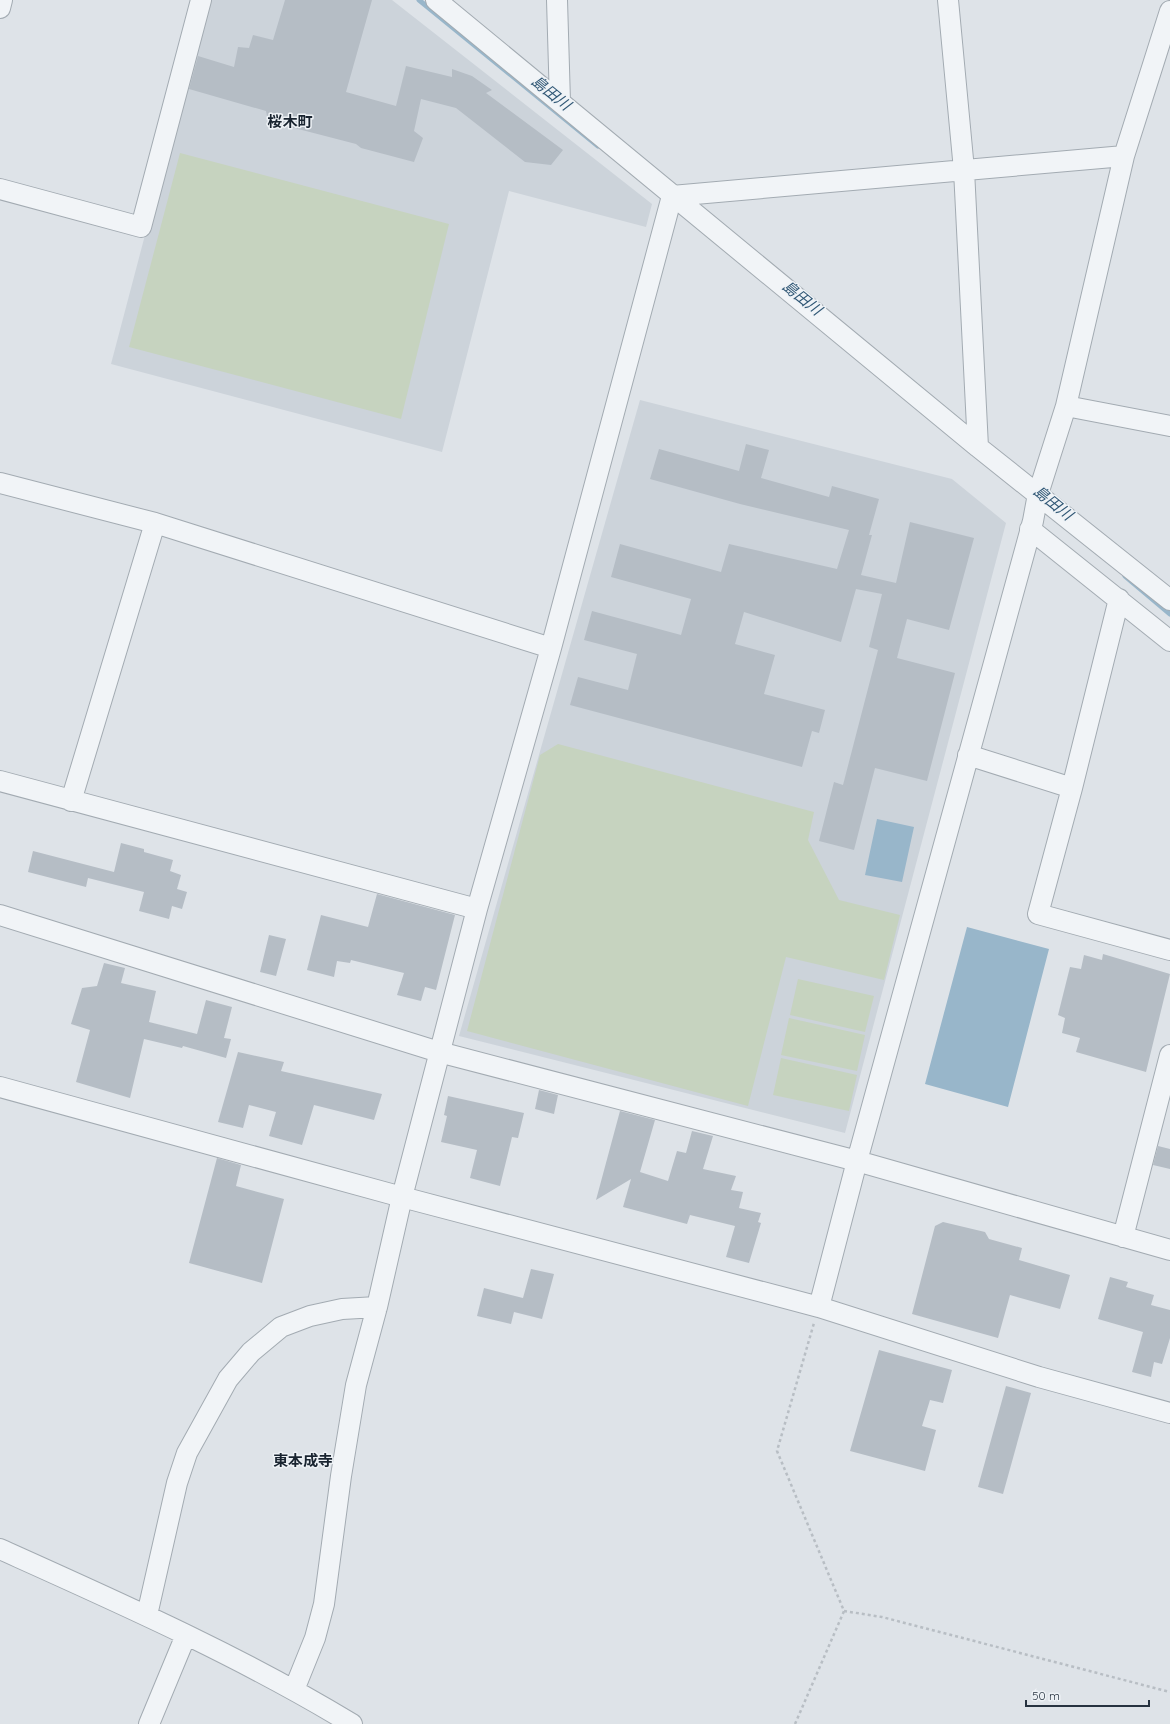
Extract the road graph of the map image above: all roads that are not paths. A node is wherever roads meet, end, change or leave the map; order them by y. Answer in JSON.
{"nodes":[{"id":1,"x":2,"y":0,"type":"edge"},
{"id":2,"x":201,"y":0,"type":"edge"},
{"id":3,"x":436,"y":0,"type":"edge"},
{"id":4,"x":557,"y":0,"type":"edge"},
{"id":5,"x":948,"y":0,"type":"edge"},
{"id":6,"x":0,"y":8,"type":"edge"},
{"id":7,"x":1170,"y":11,"type":"edge"},
{"id":8,"x":560,"y":102,"type":"junction"},
{"id":9,"x":1124,"y":156,"type":"junction"},
{"id":10,"x":964,"y":170,"type":"junction"},
{"id":11,"x":0,"y":189,"type":"edge"},
{"id":12,"x":672,"y":196,"type":"junction"},
{"id":13,"x":1066,"y":406,"type":"junction"},
{"id":14,"x":1170,"y":426,"type":"edge"},
{"id":15,"x":978,"y":447,"type":"junction"},
{"id":16,"x":0,"y":484,"type":"edge"},
{"id":17,"x":1038,"y":494,"type":"junction"},
{"id":18,"x":155,"y":523,"type":"junction"},
{"id":19,"x":1030,"y":529,"type":"junction"},
{"id":20,"x":1119,"y":600,"type":"junction"},
{"id":21,"x":1170,"y":600,"type":"edge"},
{"id":22,"x":1170,"y":641,"type":"edge"},
{"id":23,"x":551,"y":648,"type":"junction"},
{"id":24,"x":968,"y":755,"type":"junction"},
{"id":25,"x":0,"y":781,"type":"edge"},
{"id":26,"x":1072,"y":788,"type":"junction"},
{"id":27,"x":71,"y":800,"type":"junction"},
{"id":28,"x":476,"y":910,"type":"junction"},
{"id":29,"x":0,"y":915,"type":"edge"},
{"id":30,"x":1170,"y":950,"type":"edge"},
{"id":31,"x":439,"y":1052,"type":"junction"},
{"id":32,"x":1170,"y":1055,"type":"edge"},
{"id":33,"x":0,"y":1087,"type":"edge"},
{"id":34,"x":1165,"y":1095,"type":"edge"},
{"id":35,"x":857,"y":1161,"type":"junction"},
{"id":36,"x":402,"y":1197,"type":"junction"},
{"id":37,"x":1123,"y":1237,"type":"junction"},
{"id":38,"x":1170,"y":1250,"type":"edge"},
{"id":39,"x":377,"y":1307,"type":"junction"},
{"id":40,"x":819,"y":1307,"type":"junction"},
{"id":41,"x":1170,"y":1413,"type":"edge"},
{"id":42,"x":0,"y":1549,"type":"edge"},
{"id":43,"x":147,"y":1615,"type":"junction"},
{"id":44,"x":186,"y":1635,"type":"junction"},
{"id":45,"x":294,"y":1690,"type":"junction"},
{"id":46,"x":149,"y":1724,"type":"edge"},
{"id":47,"x":352,"y":1724,"type":"edge"}],
"edges":[{"from":1,"to":6,"type":"street"},
{"from":2,"to":11,"type":"street"},
{"from":3,"to":8,"type":"street"},
{"from":4,"to":8,"type":"street"},
{"from":5,"to":10,"type":"street"},
{"from":7,"to":9,"type":"street"},
{"from":8,"to":12,"type":"street"},
{"from":9,"to":10,"type":"street"},
{"from":9,"to":13,"type":"street"},
{"from":10,"to":12,"type":"street"},
{"from":10,"to":15,"type":"street"},
{"from":12,"to":15,"type":"street"},
{"from":12,"to":23,"type":"street"},
{"from":13,"to":14,"type":"street"},
{"from":13,"to":17,"type":"street"},
{"from":15,"to":17,"type":"street"},
{"from":16,"to":18,"type":"street"},
{"from":17,"to":19,"type":"street"},
{"from":17,"to":21,"type":"street"},
{"from":18,"to":23,"type":"street"},
{"from":18,"to":27,"type":"street"},
{"from":19,"to":20,"type":"street"},
{"from":19,"to":24,"type":"street"},
{"from":20,"to":22,"type":"street"},
{"from":20,"to":26,"type":"street"},
{"from":23,"to":28,"type":"street"},
{"from":24,"to":26,"type":"street"},
{"from":24,"to":35,"type":"street"},
{"from":25,"to":27,"type":"street"},
{"from":26,"to":30,"type":"street"},
{"from":27,"to":28,"type":"street"},
{"from":28,"to":31,"type":"street"},
{"from":29,"to":31,"type":"street"},
{"from":31,"to":35,"type":"street"},
{"from":31,"to":36,"type":"street"},
{"from":32,"to":34,"type":"street"},
{"from":33,"to":36,"type":"street"},
{"from":34,"to":37,"type":"street"},
{"from":35,"to":37,"type":"street"},
{"from":35,"to":40,"type":"street"},
{"from":36,"to":39,"type":"street"},
{"from":36,"to":40,"type":"street"},
{"from":37,"to":38,"type":"street"},
{"from":39,"to":43,"type":"street"},
{"from":39,"to":45,"type":"street"},
{"from":40,"to":41,"type":"street"},
{"from":42,"to":43,"type":"street"},
{"from":43,"to":44,"type":"street"},
{"from":44,"to":45,"type":"street"},
{"from":44,"to":46,"type":"street"},
{"from":45,"to":47,"type":"street"}]}
